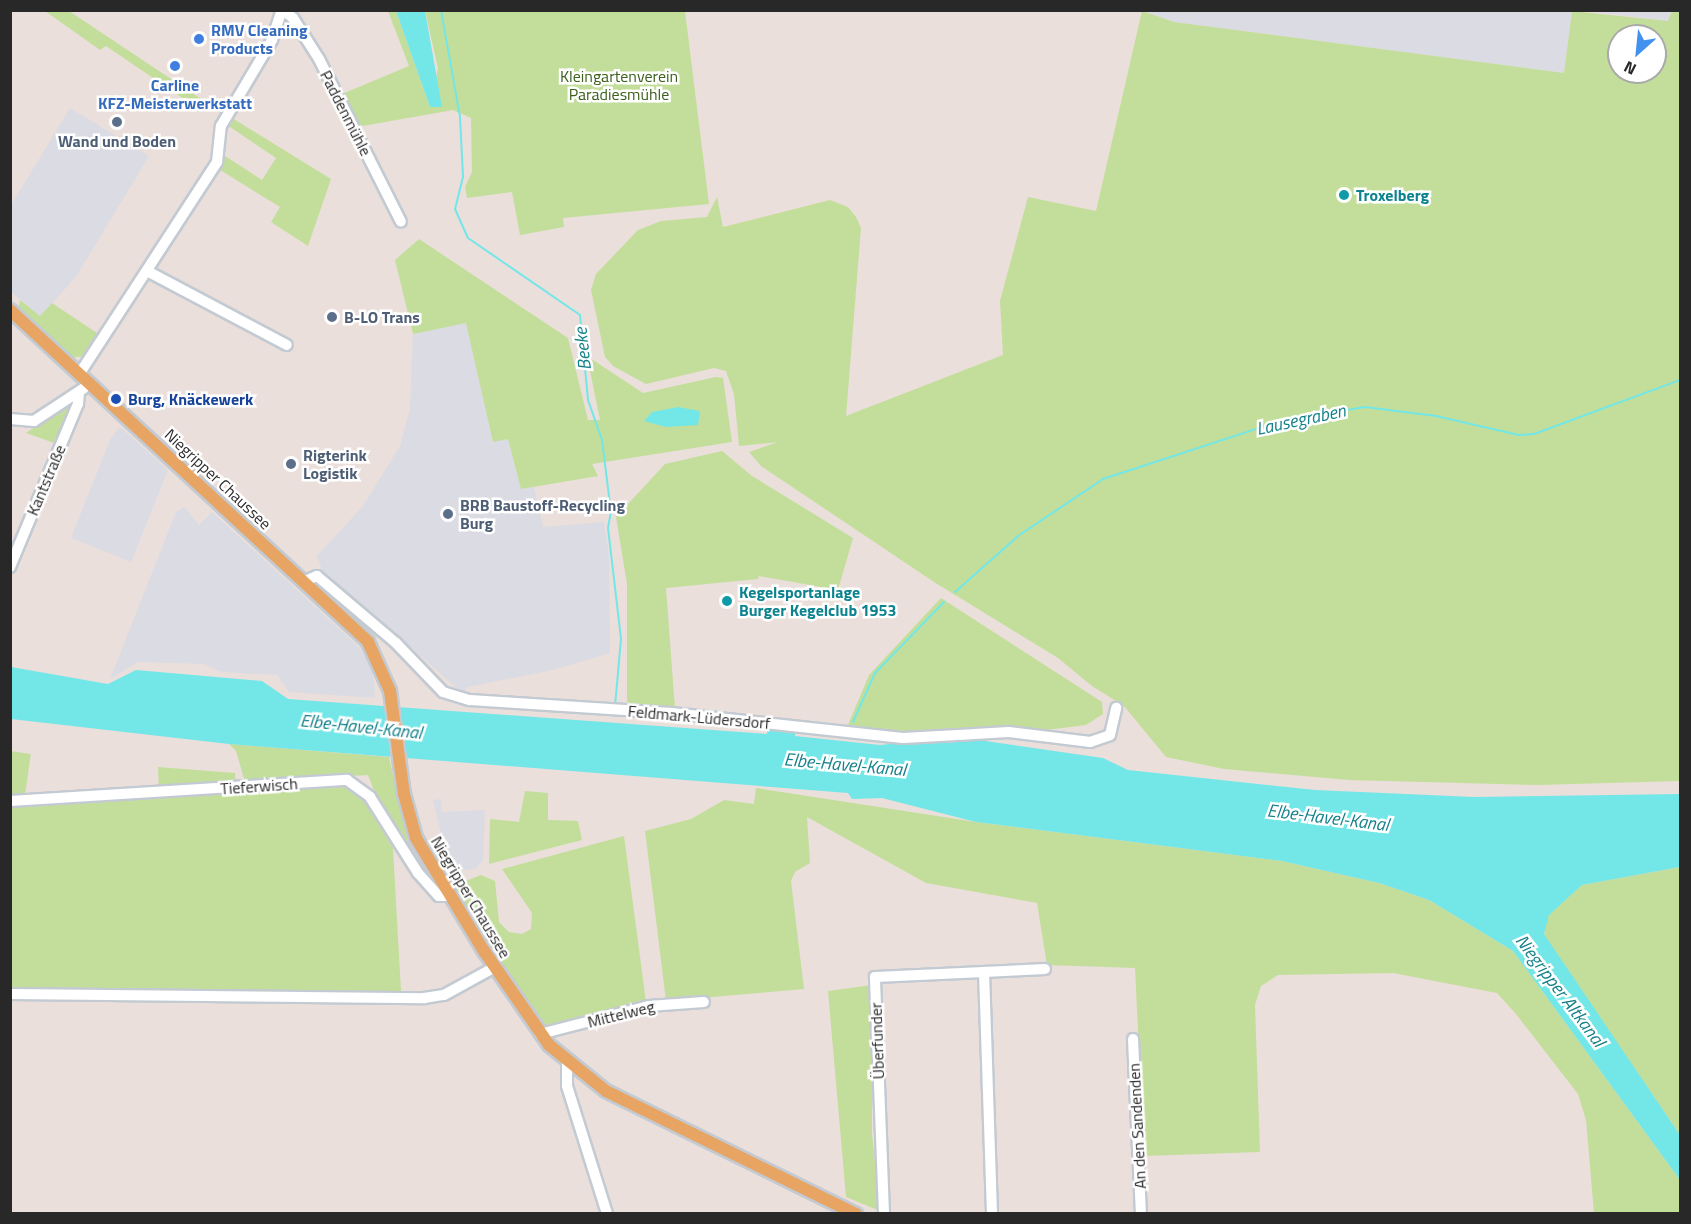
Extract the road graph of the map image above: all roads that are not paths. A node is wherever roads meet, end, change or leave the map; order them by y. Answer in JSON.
{"nodes":[{"id":1,"x":283,"y":10,"type":"edge"},
{"id":2,"x":401,"y":222,"type":"dead end"},
{"id":3,"x":147,"y":271,"type":"junction"},
{"id":4,"x":10,"y":310,"type":"edge"},
{"id":5,"x":287,"y":345,"type":"dead end"},
{"id":6,"x":80,"y":373,"type":"junction"},
{"id":7,"x":89,"y":382,"type":"junction"},
{"id":8,"x":79,"y":392,"type":"junction"},
{"id":9,"x":10,"y":419,"type":"edge"},
{"id":10,"x":10,"y":567,"type":"edge"},
{"id":11,"x":305,"y":580,"type":"junction"},
{"id":12,"x":1116,"y":708,"type":"dead end"},
{"id":13,"x":10,"y":801,"type":"edge"},
{"id":14,"x":449,"y":896,"type":"junction"},
{"id":15,"x":495,"y":967,"type":"junction"},
{"id":16,"x":1045,"y":969,"type":"dead end"},
{"id":17,"x":984,"y":972,"type":"junction"},
{"id":18,"x":10,"y":994,"type":"edge"},
{"id":19,"x":704,"y":1002,"type":"dead end"},
{"id":20,"x":540,"y":1034,"type":"junction"},
{"id":21,"x":1133,"y":1039,"type":"dead end"},
{"id":22,"x":567,"y":1062,"type":"junction"},
{"id":23,"x":607,"y":1214,"type":"edge"},
{"id":24,"x":856,"y":1214,"type":"edge"},
{"id":25,"x":884,"y":1214,"type":"edge"},
{"id":26,"x":992,"y":1214,"type":"edge"},
{"id":27,"x":1142,"y":1214,"type":"edge"}],
"edges":[{"from":1,"to":2,"type":"street","name":"Paddenmühle"},
{"from":1,"to":3,"type":"street"},
{"from":3,"to":5,"type":"street"},
{"from":3,"to":6,"type":"street"},
{"from":4,"to":6,"type":"main road","name":"Niegripper Chaussee"},
{"from":6,"to":7,"type":"main road","name":"Niegripper Chaussee"},
{"from":7,"to":8,"type":"street"},
{"from":7,"to":11,"type":"main road","name":"Niegripper Chaussee"},
{"from":8,"to":9,"type":"street"},
{"from":8,"to":10,"type":"street","name":"Kantstraße"},
{"from":11,"to":12,"type":"street","name":"Feldmark-Lüdersdorf"},
{"from":11,"to":14,"type":"main road","name":"Niegripper Chaussee"},
{"from":13,"to":14,"type":"street","name":"Tieferwisch"},
{"from":14,"to":15,"type":"main road","name":"Niegripper Chaussee"},
{"from":15,"to":18,"type":"street"},
{"from":15,"to":20,"type":"main road","name":"Niegripper Chaussee"},
{"from":16,"to":17,"type":"street","name":"Überfunder"},
{"from":17,"to":25,"type":"street","name":"Überfunder"},
{"from":17,"to":26,"type":"street"},
{"from":19,"to":20,"type":"street","name":"Mittelweg"},
{"from":20,"to":22,"type":"main road","name":"Niegripper Chaussee"},
{"from":21,"to":27,"type":"street","name":"An den Sandenden"},
{"from":22,"to":23,"type":"street"},
{"from":22,"to":24,"type":"main road","name":"Niegripper Chaussee"}]}
